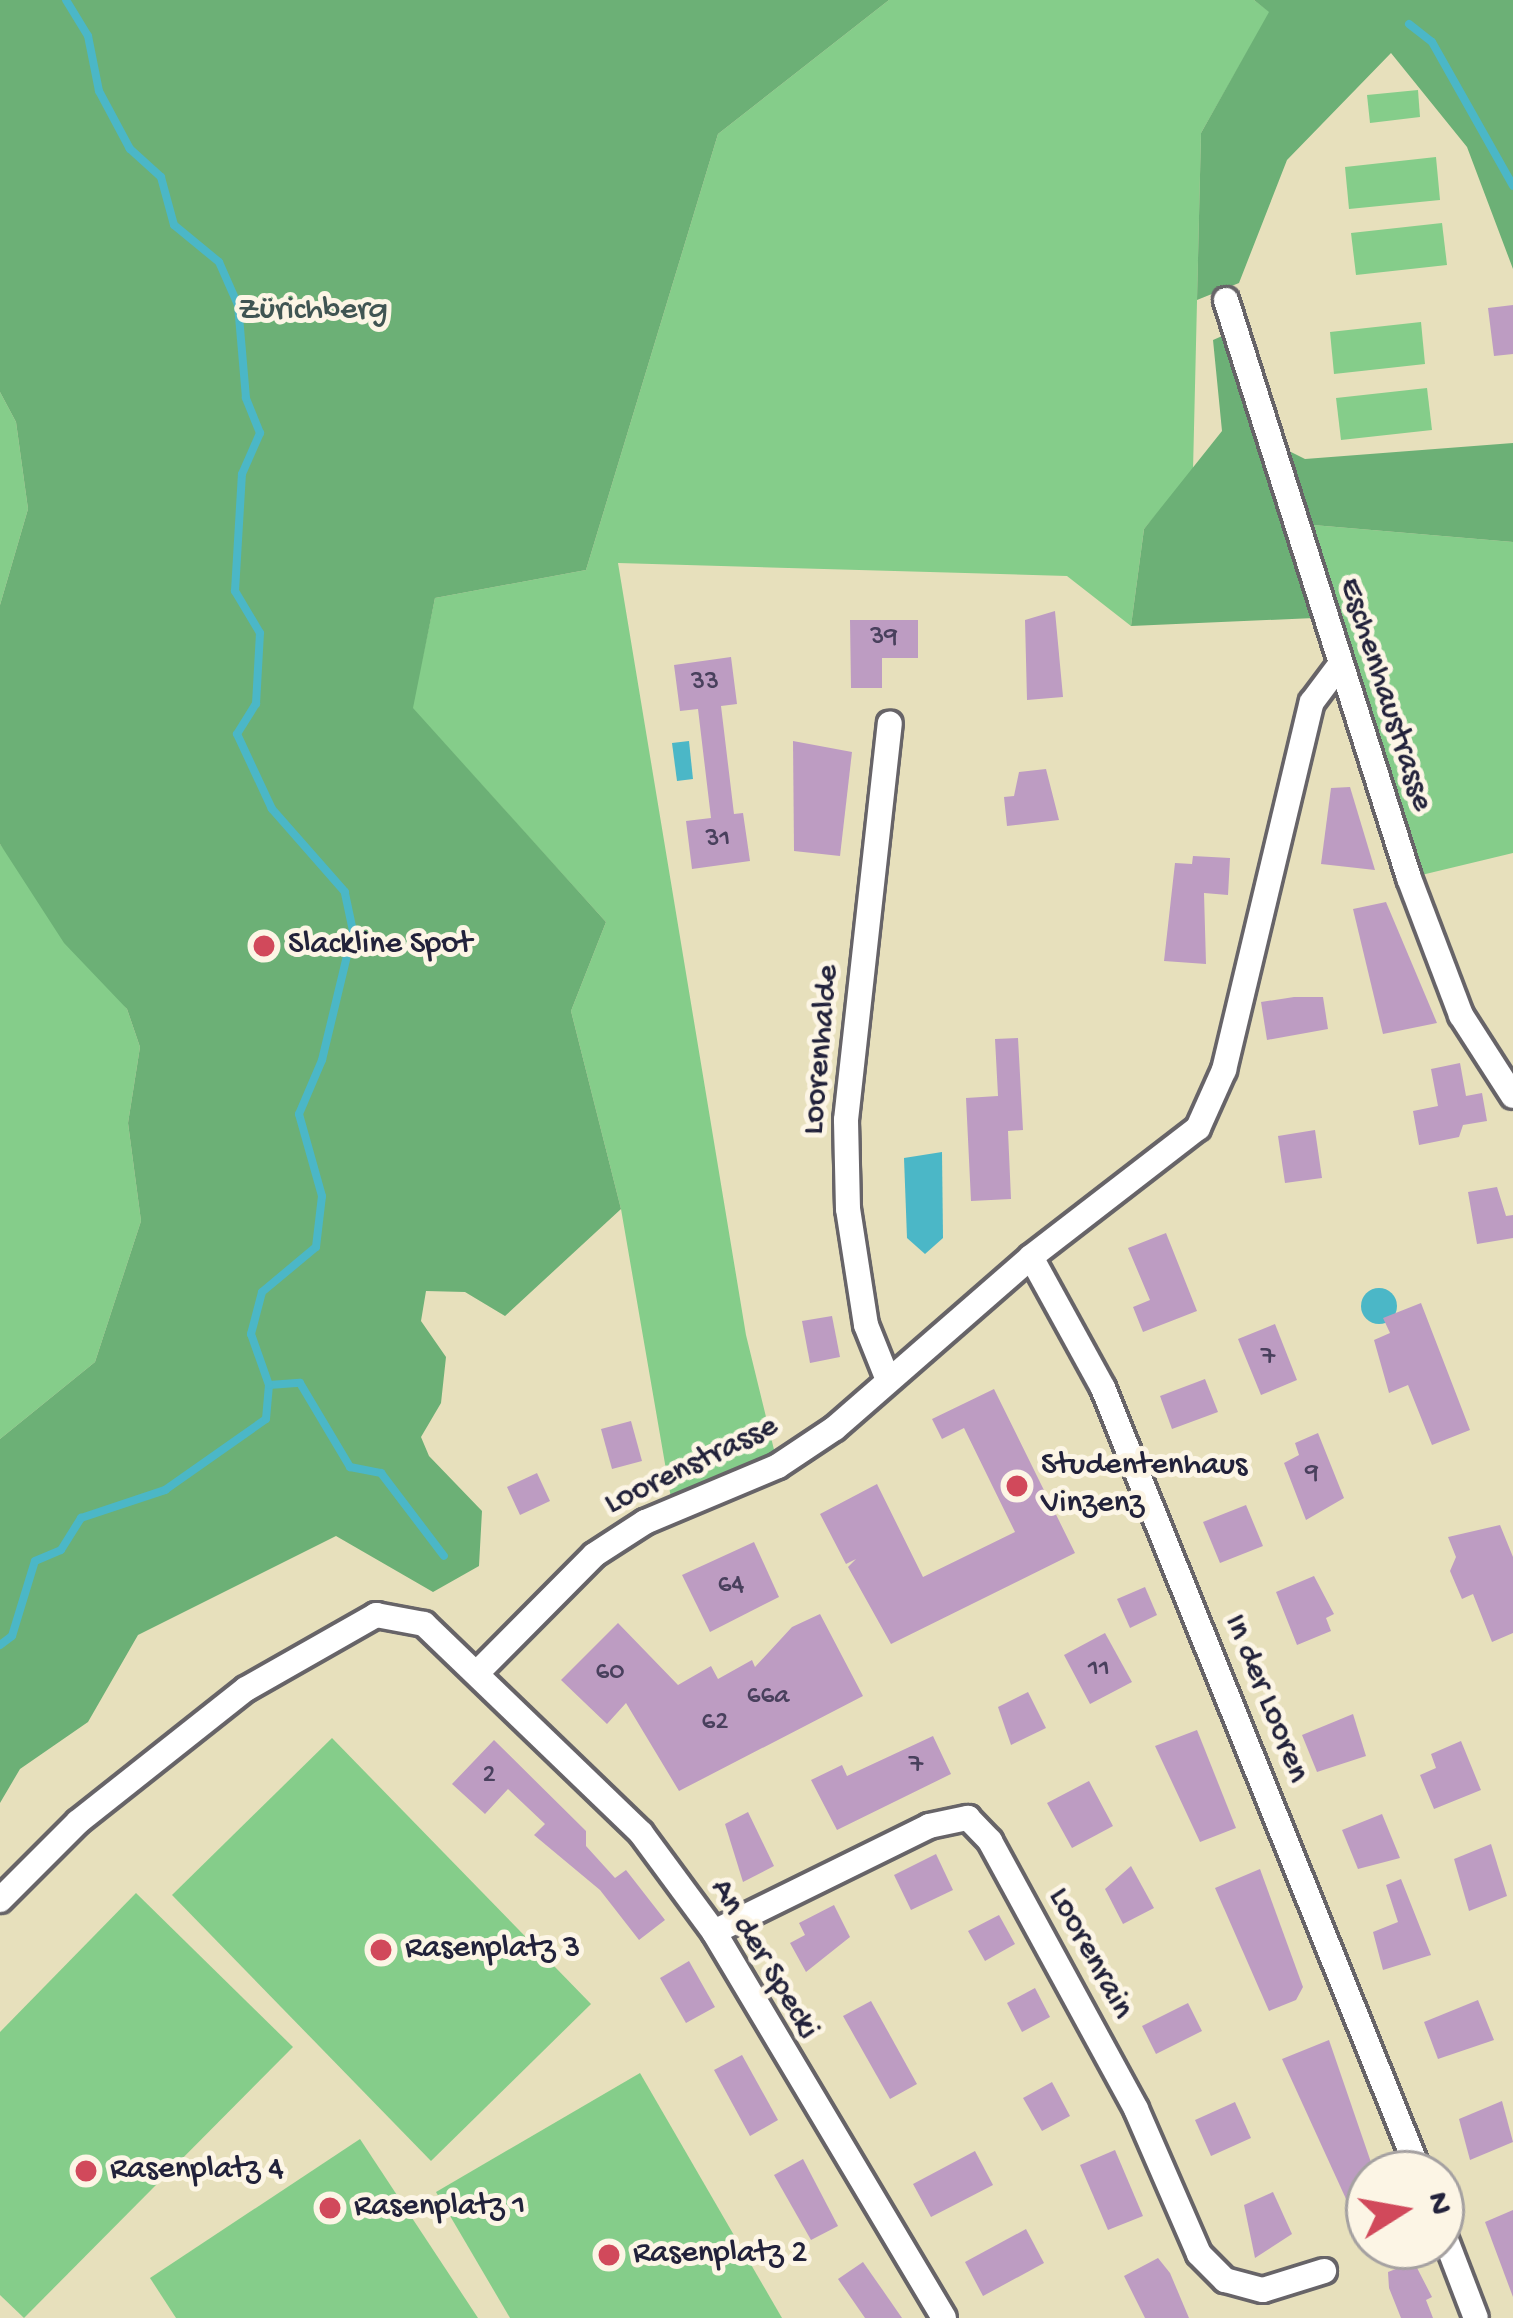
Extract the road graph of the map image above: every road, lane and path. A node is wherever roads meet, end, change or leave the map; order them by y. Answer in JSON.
{"nodes":[{"id":1,"x":1226,"y":300,"type":"dead end"},
{"id":2,"x":1339,"y":666,"type":"junction"},
{"id":3,"x":890,"y":723,"type":"dead end"},
{"id":4,"x":1513,"y":1096,"type":"edge"},
{"id":5,"x":1030,"y":1257,"type":"junction"},
{"id":6,"x":888,"y":1380,"type":"junction"},
{"id":7,"x":477,"y":1673,"type":"junction"},
{"id":8,"x":0,"y":1900,"type":"edge"},
{"id":9,"x":714,"y":1932,"type":"junction"},
{"id":10,"x":1410,"y":2150,"type":"edge"},
{"id":11,"x":1457,"y":2270,"type":"edge"},
{"id":12,"x":1324,"y":2271,"type":"dead end"},
{"id":13,"x":944,"y":2318,"type":"edge"},
{"id":14,"x":1476,"y":2318,"type":"edge"}],
"edges":[{"from":1,"to":2,"type":"street","name":"Eschenhaustrasse"},
{"from":2,"to":4,"type":"street","name":"Eschenhaustrasse"},
{"from":2,"to":5,"type":"street","name":"Loorenstrasse"},
{"from":3,"to":6,"type":"street","name":"Loorenhalde"},
{"from":5,"to":6,"type":"street","name":"Loorenstrasse"},
{"from":5,"to":10,"type":"street","name":"In der Looren"},
{"from":6,"to":7,"type":"street","name":"Loorenstrasse"},
{"from":7,"to":8,"type":"street"},
{"from":7,"to":9,"type":"street","name":"An der Specki"},
{"from":9,"to":12,"type":"street","name":"Loorenrain"},
{"from":9,"to":13,"type":"street","name":"An der Specki"},
{"from":11,"to":14,"type":"street"}]}
